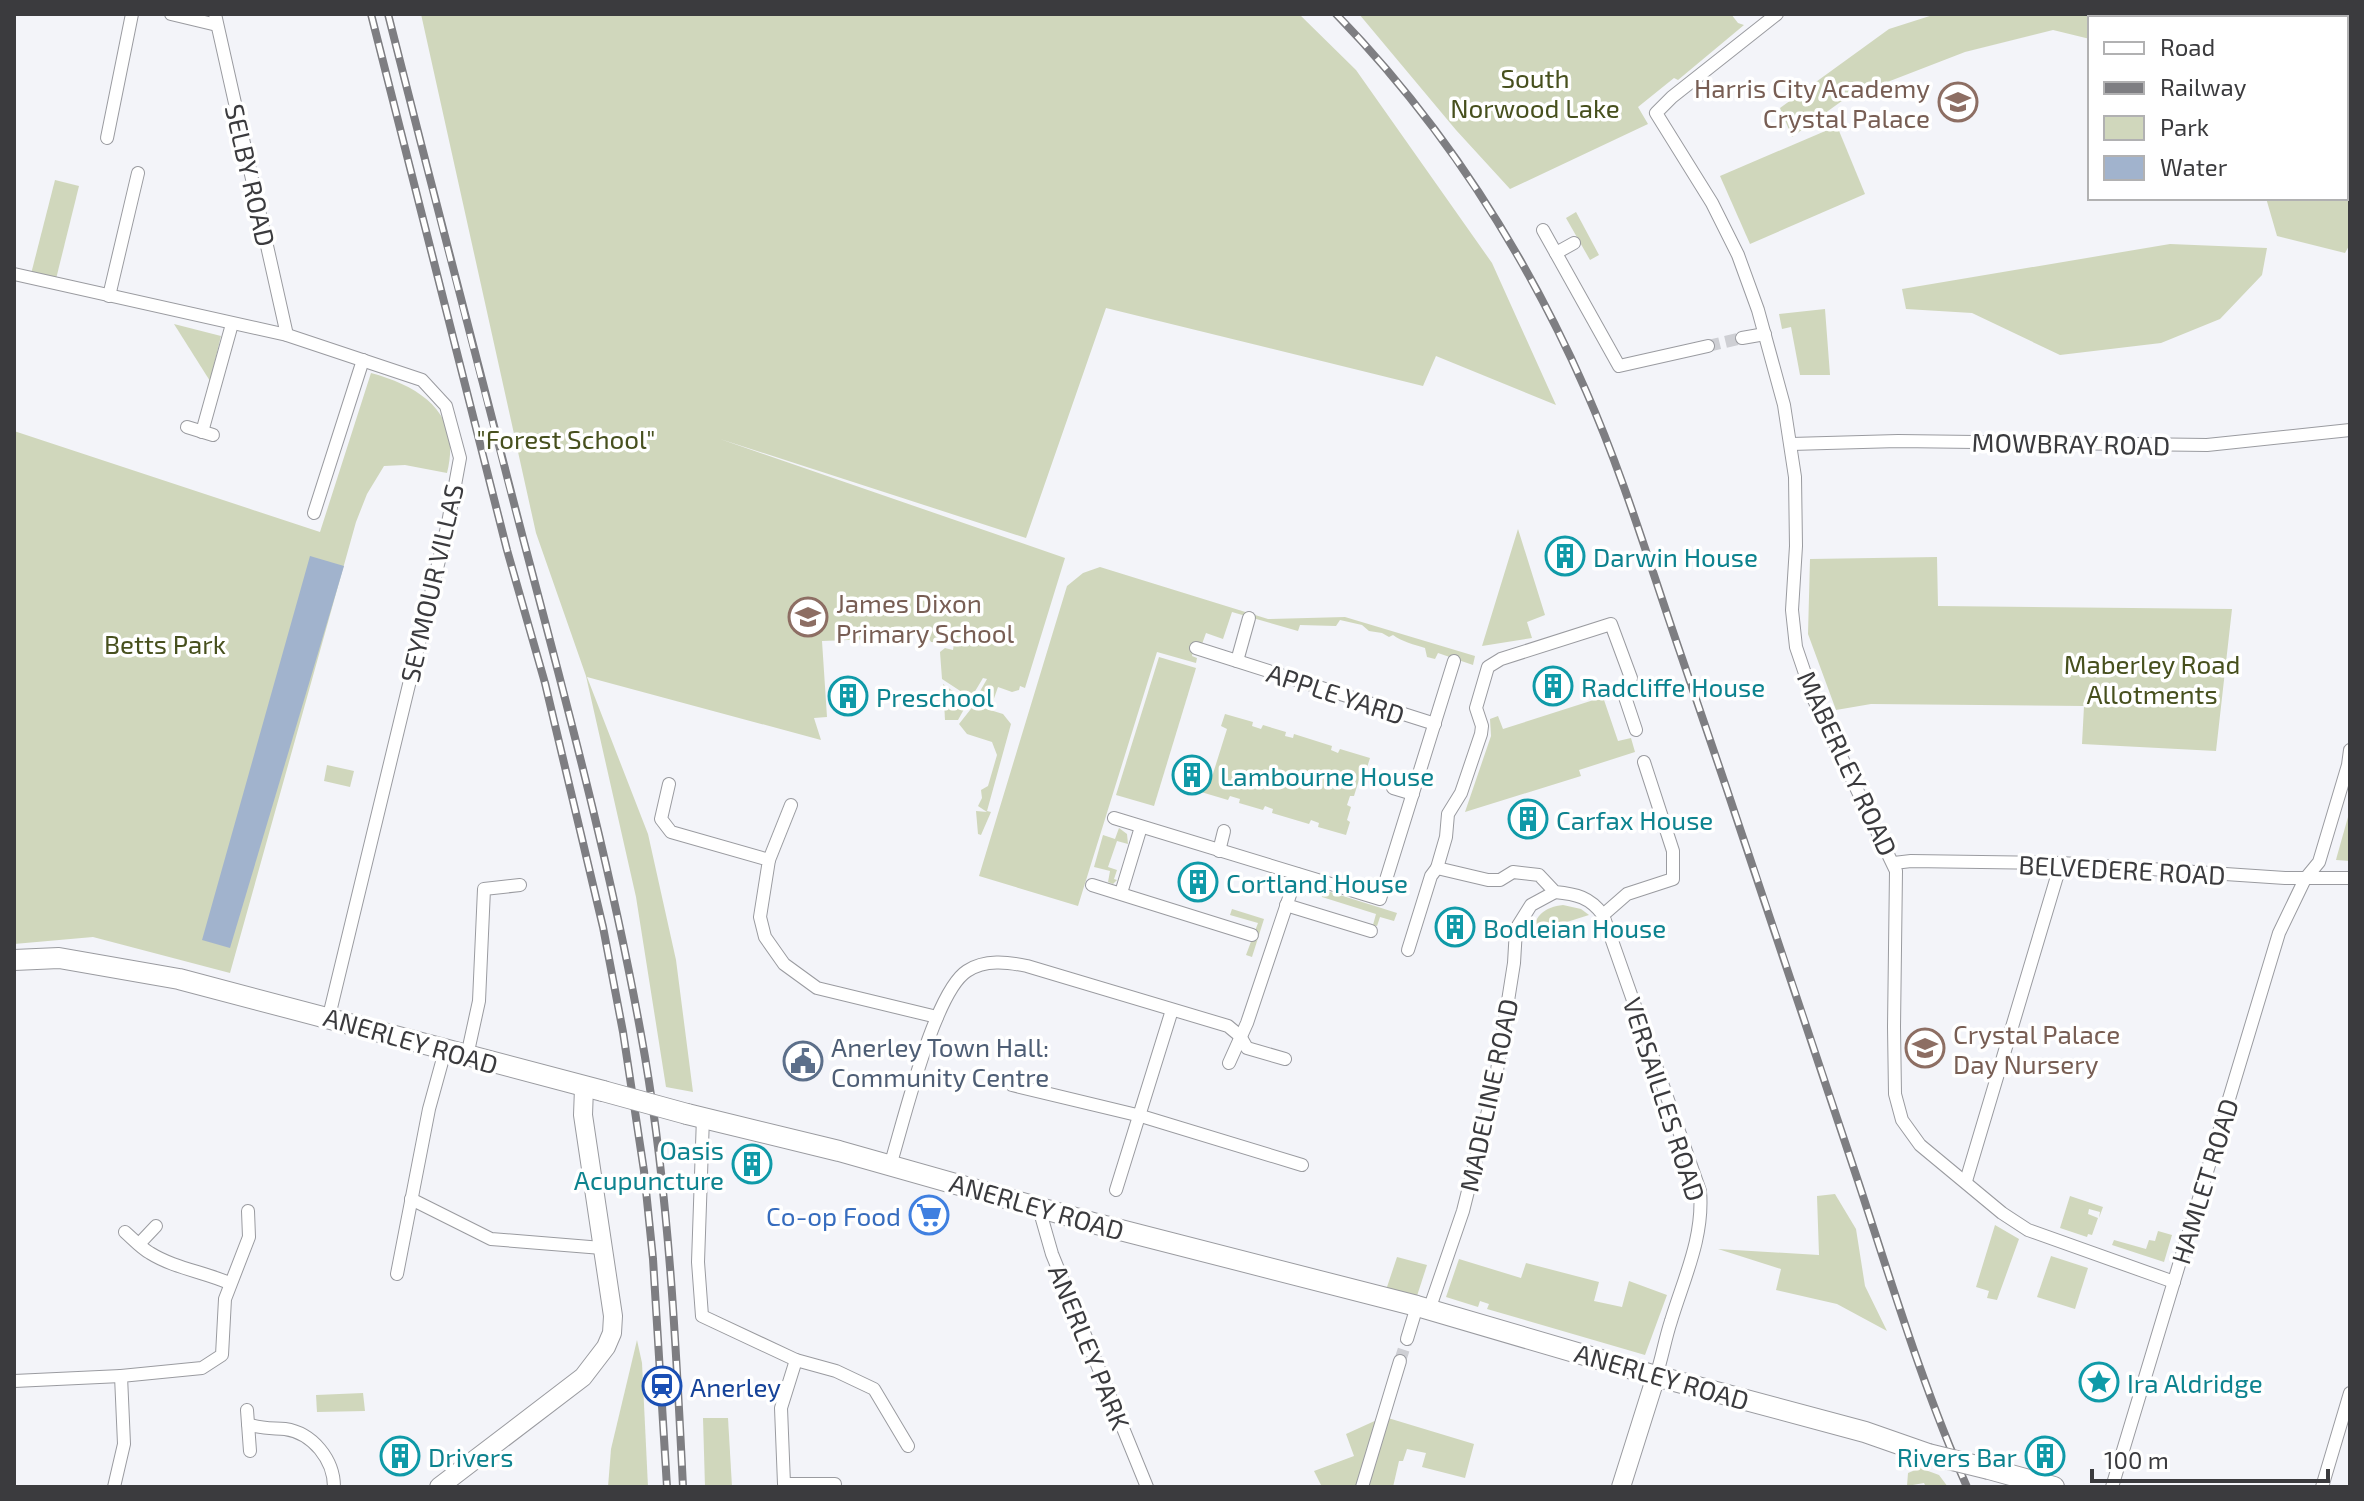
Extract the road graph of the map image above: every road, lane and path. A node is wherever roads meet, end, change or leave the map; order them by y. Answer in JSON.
{"nodes":[{"id":1,"x":132,"y":14,"type":"edge"},
{"id":2,"x":171,"y":14,"type":"edge"},
{"id":3,"x":1777,"y":14,"type":"edge"},
{"id":4,"x":216,"y":20,"type":"edge"},
{"id":5,"x":107,"y":138,"type":"dead end"},
{"id":6,"x":138,"y":173,"type":"dead end"},
{"id":7,"x":1543,"y":230,"type":"dead end"},
{"id":8,"x":1574,"y":243,"type":"dead end"},
{"id":9,"x":1556,"y":253,"type":"junction"},
{"id":10,"x":14,"y":274,"type":"edge"},
{"id":11,"x":109,"y":296,"type":"junction"},
{"id":12,"x":232,"y":324,"type":"junction"},
{"id":13,"x":1765,"y":334,"type":"junction"},
{"id":14,"x":287,"y":335,"type":"junction"},
{"id":15,"x":1742,"y":338,"type":"tunnel mouth"},
{"id":16,"x":1708,"y":346,"type":"tunnel mouth"},
{"id":17,"x":363,"y":360,"type":"junction"},
{"id":18,"x":187,"y":427,"type":"dead end"},
{"id":19,"x":2350,"y":430,"type":"edge"},
{"id":20,"x":1791,"y":444,"type":"junction"},
{"id":21,"x":314,"y":513,"type":"dead end"},
{"id":22,"x":1249,"y":618,"type":"dead end"},
{"id":23,"x":1196,"y":648,"type":"dead end"},
{"id":24,"x":1237,"y":661,"type":"junction"},
{"id":25,"x":1454,"y":661,"type":"dead end"},
{"id":26,"x":1435,"y":724,"type":"junction"},
{"id":27,"x":1636,"y":730,"type":"dead end"},
{"id":28,"x":2350,"y":750,"type":"edge"},
{"id":29,"x":1644,"y":762,"type":"dead end"},
{"id":30,"x":2349,"y":765,"type":"edge"},
{"id":31,"x":669,"y":784,"type":"dead end"},
{"id":32,"x":1393,"y":788,"type":"dead end"},
{"id":33,"x":1413,"y":794,"type":"junction"},
{"id":34,"x":791,"y":805,"type":"dead end"},
{"id":35,"x":1114,"y":818,"type":"dead end"},
{"id":36,"x":1141,"y":827,"type":"junction"},
{"id":37,"x":1224,"y":831,"type":"dead end"},
{"id":38,"x":1219,"y":851,"type":"junction"},
{"id":39,"x":769,"y":860,"type":"junction"},
{"id":40,"x":1894,"y":863,"type":"junction"},
{"id":41,"x":2061,"y":863,"type":"junction"},
{"id":42,"x":1437,"y":868,"type":"junction"},
{"id":43,"x":1297,"y":874,"type":"junction"},
{"id":44,"x":2350,"y":878,"type":"edge"},
{"id":45,"x":2305,"y":879,"type":"junction"},
{"id":46,"x":520,"y":885,"type":"dead end"},
{"id":47,"x":1092,"y":885,"type":"dead end"},
{"id":48,"x":1555,"y":892,"type":"junction"},
{"id":49,"x":1121,"y":893,"type":"junction"},
{"id":50,"x":1286,"y":905,"type":"junction"},
{"id":51,"x":1603,"y":915,"type":"junction"},
{"id":52,"x":1371,"y":931,"type":"dead end"},
{"id":53,"x":1252,"y":935,"type":"dead end"},
{"id":54,"x":1408,"y":950,"type":"dead end"},
{"id":55,"x":14,"y":960,"type":"edge"},
{"id":56,"x":1172,"y":1010,"type":"junction"},
{"id":57,"x":329,"y":1016,"type":"junction"},
{"id":58,"x":937,"y":1017,"type":"junction"},
{"id":59,"x":1240,"y":1036,"type":"junction"},
{"id":60,"x":445,"y":1051,"type":"junction"},
{"id":61,"x":467,"y":1056,"type":"junction"},
{"id":62,"x":1285,"y":1059,"type":"dead end"},
{"id":63,"x":1229,"y":1063,"type":"dead end"},
{"id":64,"x":1012,"y":1085,"type":"dead end"},
{"id":65,"x":594,"y":1090,"type":"junction"},
{"id":66,"x":695,"y":1116,"type":"junction"},
{"id":67,"x":1141,"y":1116,"type":"junction"},
{"id":68,"x":1302,"y":1165,"type":"dead end"},
{"id":69,"x":890,"y":1166,"type":"junction"},
{"id":70,"x":1966,"y":1181,"type":"junction"},
{"id":71,"x":1116,"y":1190,"type":"dead end"},
{"id":72,"x":411,"y":1199,"type":"junction"},
{"id":73,"x":1038,"y":1205,"type":"junction"},
{"id":74,"x":248,"y":1211,"type":"dead end"},
{"id":75,"x":156,"y":1226,"type":"dead end"},
{"id":76,"x":125,"y":1232,"type":"dead end"},
{"id":77,"x":139,"y":1244,"type":"junction"},
{"id":78,"x":602,"y":1248,"type":"junction"},
{"id":79,"x":397,"y":1274,"type":"dead end"},
{"id":80,"x":2174,"y":1282,"type":"junction"},
{"id":81,"x":229,"y":1283,"type":"junction"},
{"id":82,"x":1423,"y":1308,"type":"junction"},
{"id":83,"x":1407,"y":1339,"type":"tunnel mouth"},
{"id":84,"x":796,"y":1360,"type":"junction"},
{"id":85,"x":1400,"y":1361,"type":"tunnel mouth"},
{"id":86,"x":121,"y":1376,"type":"junction"},
{"id":87,"x":1656,"y":1376,"type":"junction"},
{"id":88,"x":14,"y":1381,"type":"edge"},
{"id":89,"x":2350,"y":1393,"type":"edge"},
{"id":90,"x":247,"y":1410,"type":"dead end"},
{"id":91,"x":248,"y":1424,"type":"junction"},
{"id":92,"x":908,"y":1446,"type":"dead end"},
{"id":93,"x":250,"y":1451,"type":"dead end"},
{"id":94,"x":835,"y":1484,"type":"dead end"},
{"id":95,"x":114,"y":1487,"type":"edge"},
{"id":96,"x":334,"y":1487,"type":"edge"},
{"id":97,"x":439,"y":1487,"type":"edge"},
{"id":98,"x":1147,"y":1487,"type":"edge"},
{"id":99,"x":1362,"y":1487,"type":"edge"},
{"id":100,"x":1621,"y":1487,"type":"edge"},
{"id":101,"x":2054,"y":1487,"type":"edge"},
{"id":102,"x":2112,"y":1487,"type":"edge"},
{"id":103,"x":2322,"y":1487,"type":"edge"}],
"edges":[{"from":1,"to":5,"type":"street"},
{"from":2,"to":4,"type":"street"},
{"from":3,"to":13,"type":"street","name":"MABERLEY ROAD"},
{"from":4,"to":14,"type":"street","name":"SELBY ROAD"},
{"from":6,"to":11,"type":"street"},
{"from":7,"to":9,"type":"street"},
{"from":8,"to":9,"type":"street"},
{"from":9,"to":16,"type":"street"},
{"from":10,"to":11,"type":"street","name":"SEYMOUR VILLAS"},
{"from":11,"to":12,"type":"street","name":"SEYMOUR VILLAS"},
{"from":12,"to":14,"type":"street","name":"SEYMOUR VILLAS"},
{"from":12,"to":18,"type":"street"},
{"from":13,"to":15,"type":"street"},
{"from":13,"to":20,"type":"street","name":"MABERLEY ROAD"},
{"from":14,"to":17,"type":"street","name":"SEYMOUR VILLAS"},
{"from":17,"to":21,"type":"street"},
{"from":17,"to":57,"type":"street","name":"SEYMOUR VILLAS"},
{"from":19,"to":20,"type":"street","name":"MOWBRAY ROAD"},
{"from":20,"to":40,"type":"street","name":"MABERLEY ROAD"},
{"from":22,"to":24,"type":"street","name":"APPLE YARD"},
{"from":23,"to":24,"type":"street","name":"APPLE YARD"},
{"from":24,"to":26,"type":"street","name":"APPLE YARD"},
{"from":25,"to":26,"type":"street","name":"APPLE YARD"},
{"from":26,"to":33,"type":"street","name":"APPLE YARD"},
{"from":27,"to":42,"type":"street"},
{"from":28,"to":30,"type":"street","name":"HAMLET ROAD"},
{"from":29,"to":51,"type":"street"},
{"from":30,"to":45,"type":"street","name":"HAMLET ROAD"},
{"from":31,"to":39,"type":"street"},
{"from":32,"to":33,"type":"street"},
{"from":33,"to":43,"type":"street","name":"APPLE YARD"},
{"from":34,"to":39,"type":"street"},
{"from":35,"to":36,"type":"street","name":"APPLE YARD"},
{"from":36,"to":38,"type":"street","name":"APPLE YARD"},
{"from":36,"to":49,"type":"street"},
{"from":37,"to":38,"type":"street"},
{"from":38,"to":43,"type":"street","name":"APPLE YARD"},
{"from":39,"to":58,"type":"street"},
{"from":40,"to":41,"type":"street","name":"BELVEDERE ROAD"},
{"from":40,"to":70,"type":"street","name":"MABERLEY ROAD"},
{"from":41,"to":45,"type":"street","name":"BELVEDERE ROAD"},
{"from":41,"to":70,"type":"street"},
{"from":42,"to":48,"type":"street"},
{"from":42,"to":54,"type":"street"},
{"from":43,"to":50,"type":"street"},
{"from":44,"to":45,"type":"street","name":"BELVEDERE ROAD"},
{"from":45,"to":80,"type":"street","name":"HAMLET ROAD"},
{"from":46,"to":61,"type":"street"},
{"from":47,"to":49,"type":"street"},
{"from":48,"to":51,"type":"street"},
{"from":48,"to":82,"type":"street","name":"MADELINE ROAD"},
{"from":49,"to":53,"type":"street"},
{"from":50,"to":52,"type":"street"},
{"from":50,"to":59,"type":"street"},
{"from":51,"to":87,"type":"street","name":"VERSAILLES ROAD"},
{"from":55,"to":57,"type":"main road","name":"ANERLEY ROAD"},
{"from":56,"to":58,"type":"street"},
{"from":56,"to":59,"type":"street"},
{"from":56,"to":67,"type":"street"},
{"from":57,"to":60,"type":"main road","name":"ANERLEY ROAD"},
{"from":58,"to":69,"type":"street"},
{"from":59,"to":62,"type":"street"},
{"from":59,"to":63,"type":"street"},
{"from":60,"to":61,"type":"main road","name":"ANERLEY ROAD"},
{"from":60,"to":72,"type":"street"},
{"from":61,"to":65,"type":"main road","name":"ANERLEY ROAD"},
{"from":64,"to":67,"type":"street"},
{"from":65,"to":66,"type":"main road","name":"ANERLEY ROAD","bridge":true},
{"from":65,"to":78,"type":"street"},
{"from":66,"to":69,"type":"main road","name":"ANERLEY ROAD"},
{"from":66,"to":84,"type":"street"},
{"from":67,"to":68,"type":"street"},
{"from":67,"to":71,"type":"street"},
{"from":69,"to":73,"type":"main road","name":"ANERLEY ROAD"},
{"from":70,"to":80,"type":"street","name":"MABERLEY ROAD"},
{"from":72,"to":78,"type":"street"},
{"from":72,"to":79,"type":"street"},
{"from":73,"to":82,"type":"main road","name":"ANERLEY ROAD"},
{"from":73,"to":98,"type":"street","name":"ANERLEY PARK"},
{"from":74,"to":81,"type":"street"},
{"from":75,"to":77,"type":"street"},
{"from":76,"to":77,"type":"street"},
{"from":77,"to":81,"type":"street"},
{"from":78,"to":97,"type":"street"},
{"from":80,"to":102,"type":"street","name":"HAMLET ROAD"},
{"from":81,"to":86,"type":"street"},
{"from":82,"to":83,"type":"street","name":"MADELINE ROAD"},
{"from":82,"to":87,"type":"main road","name":"ANERLEY ROAD"},
{"from":84,"to":92,"type":"street"},
{"from":84,"to":94,"type":"street"},
{"from":85,"to":99,"type":"street"},
{"from":86,"to":88,"type":"street"},
{"from":86,"to":95,"type":"street"},
{"from":87,"to":100,"type":"street"},
{"from":87,"to":101,"type":"main road","name":"ANERLEY ROAD","bridge":true},
{"from":89,"to":103,"type":"street"},
{"from":90,"to":91,"type":"street"},
{"from":91,"to":93,"type":"street"},
{"from":91,"to":96,"type":"street"}]}
